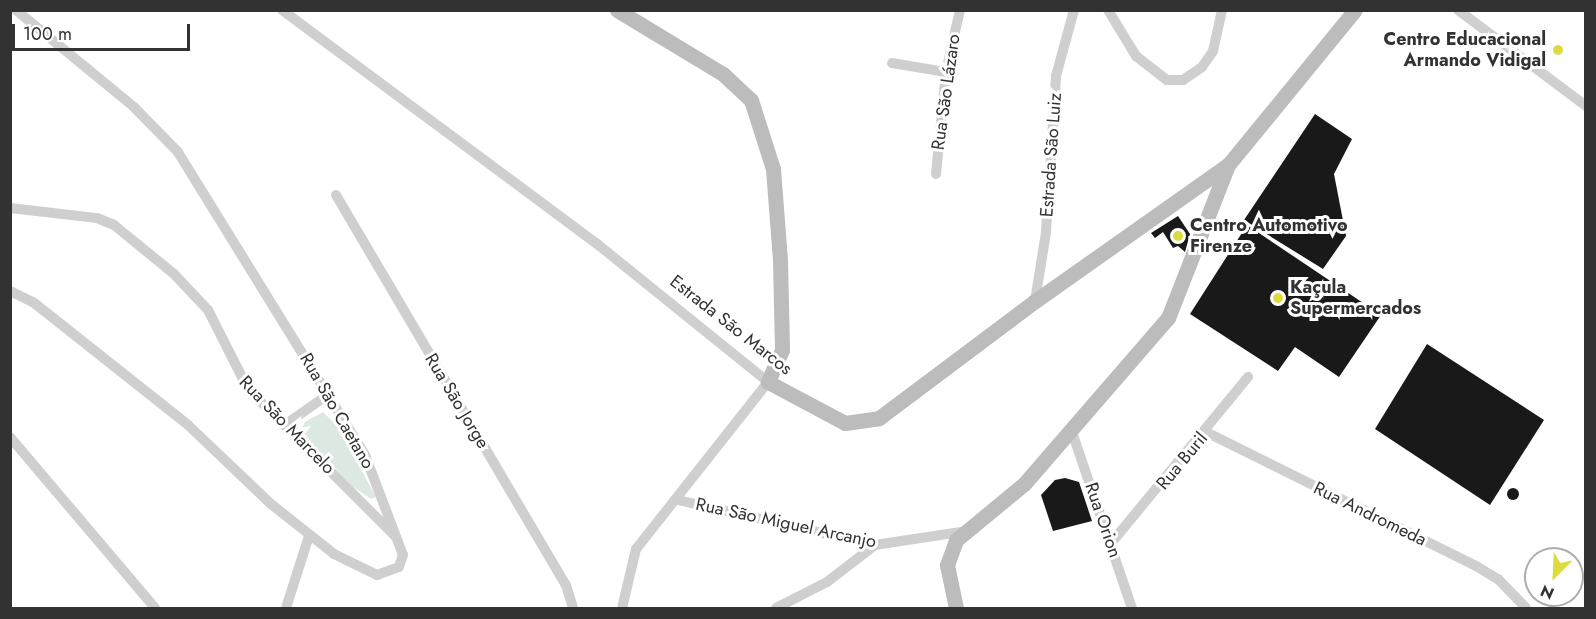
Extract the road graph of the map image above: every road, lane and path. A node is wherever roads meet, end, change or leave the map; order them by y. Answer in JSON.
{"nodes":[{"id":1,"x":16,"y":10,"type":"edge"},
{"id":2,"x":282,"y":10,"type":"edge"},
{"id":3,"x":617,"y":10,"type":"edge"},
{"id":4,"x":960,"y":10,"type":"edge"},
{"id":5,"x":1074,"y":10,"type":"edge"},
{"id":6,"x":1108,"y":10,"type":"edge"},
{"id":7,"x":1222,"y":10,"type":"edge"},
{"id":8,"x":1355,"y":10,"type":"edge"},
{"id":9,"x":1458,"y":10,"type":"edge"},
{"id":10,"x":892,"y":63,"type":"dead end"},
{"id":11,"x":946,"y":72,"type":"junction"},
{"id":12,"x":1586,"y":106,"type":"edge"},
{"id":13,"x":1228,"y":165,"type":"junction"},
{"id":14,"x":936,"y":174,"type":"dead end"},
{"id":15,"x":336,"y":195,"type":"dead end"},
{"id":16,"x":10,"y":208,"type":"edge"},
{"id":17,"x":10,"y":291,"type":"edge"},
{"id":18,"x":1035,"y":301,"type":"junction"},
{"id":19,"x":1248,"y":377,"type":"dead end"},
{"id":20,"x":768,"y":382,"type":"junction"},
{"id":21,"x":329,"y":394,"type":"junction"},
{"id":22,"x":286,"y":424,"type":"junction"},
{"id":23,"x":1072,"y":432,"type":"junction"},
{"id":24,"x":1206,"y":432,"type":"junction"},
{"id":25,"x":10,"y":437,"type":"edge"},
{"id":26,"x":678,"y":500,"type":"junction"},
{"id":27,"x":966,"y":531,"type":"junction"},
{"id":28,"x":309,"y":536,"type":"junction"},
{"id":29,"x":398,"y":539,"type":"junction"},
{"id":30,"x":1112,"y":542,"type":"junction"},
{"id":31,"x":876,"y":545,"type":"junction"},
{"id":32,"x":155,"y":609,"type":"edge"},
{"id":33,"x":286,"y":609,"type":"edge"},
{"id":34,"x":573,"y":609,"type":"edge"},
{"id":35,"x":622,"y":609,"type":"edge"},
{"id":36,"x":776,"y":609,"type":"edge"},
{"id":37,"x":956,"y":609,"type":"edge"},
{"id":38,"x":1132,"y":609,"type":"edge"},
{"id":39,"x":1526,"y":609,"type":"edge"}],
"edges":[{"from":1,"to":21,"type":"street","name":"Rua São Caetano"},
{"from":2,"to":20,"type":"street","name":"Estrada São Marcos"},
{"from":3,"to":20,"type":"street"},
{"from":4,"to":11,"type":"street","name":"Rua São Lázaro"},
{"from":5,"to":18,"type":"street","name":"Estrada São Luiz"},
{"from":6,"to":7,"type":"street"},
{"from":8,"to":13,"type":"street"},
{"from":9,"to":12,"type":"street"},
{"from":10,"to":11,"type":"street"},
{"from":11,"to":14,"type":"street","name":"Rua São Lázaro"},
{"from":13,"to":18,"type":"street","name":"Estrada São Marcos"},
{"from":13,"to":23,"type":"street"},
{"from":15,"to":34,"type":"street","name":"Rua São Jorge"},
{"from":16,"to":22,"type":"street","name":"Rua São Marcelo"},
{"from":17,"to":28,"type":"street","name":"Rua São Caetano"},
{"from":18,"to":20,"type":"street","name":"Estrada São Marcos"},
{"from":19,"to":24,"type":"street","name":"Rua Buril"},
{"from":20,"to":26,"type":"street"},
{"from":21,"to":22,"type":"street"},
{"from":21,"to":29,"type":"street","name":"Rua São Caetano"},
{"from":22,"to":29,"type":"street","name":"Rua São Marcelo"},
{"from":23,"to":27,"type":"street"},
{"from":23,"to":30,"type":"street","name":"Rua Orion"},
{"from":24,"to":30,"type":"street","name":"Rua Buril"},
{"from":24,"to":39,"type":"street","name":"Rua Andromeda"},
{"from":25,"to":32,"type":"street"},
{"from":26,"to":31,"type":"street","name":"Rua São Miguel Arcanjo"},
{"from":26,"to":35,"type":"street"},
{"from":27,"to":31,"type":"street","name":"Rua São Miguel Arcanjo"},
{"from":27,"to":37,"type":"street"},
{"from":28,"to":29,"type":"street","name":"Rua São Caetano"},
{"from":28,"to":33,"type":"street"},
{"from":30,"to":38,"type":"street","name":"Rua Orion"},
{"from":31,"to":36,"type":"street"}]}
